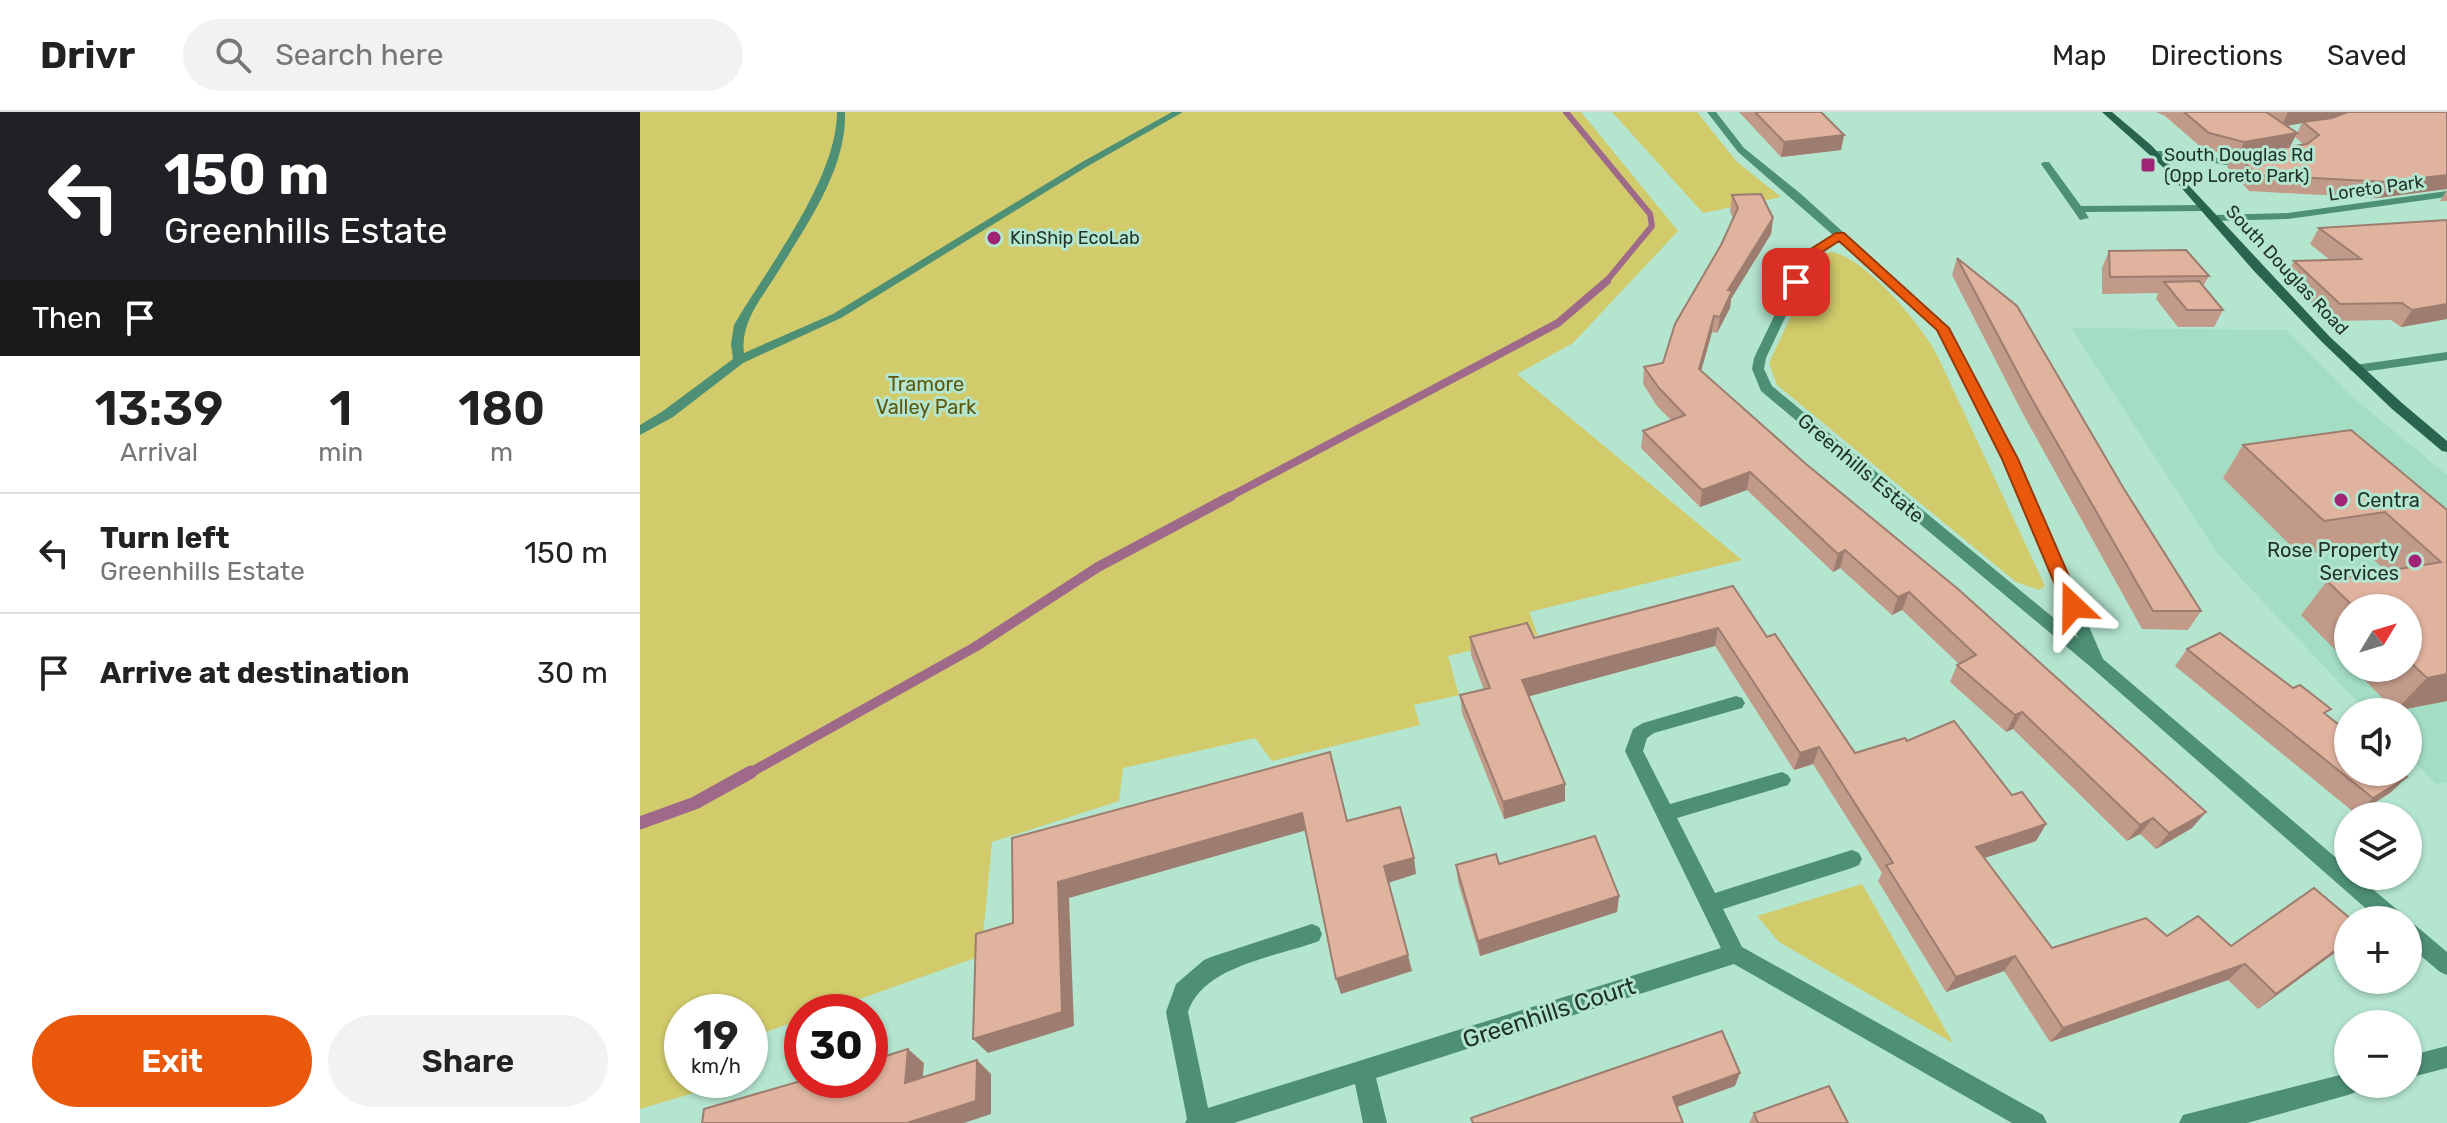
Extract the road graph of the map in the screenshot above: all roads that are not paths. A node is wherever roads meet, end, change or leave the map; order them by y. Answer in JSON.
{"nodes":[{"id":1,"x":841,"y":112,"type":"edge"},
{"id":2,"x":1179,"y":112,"type":"edge"},
{"id":3,"x":1711,"y":112,"type":"edge"},
{"id":4,"x":2106,"y":112,"type":"edge"},
{"id":5,"x":2154,"y":154,"type":"junction"},
{"id":6,"x":2267,"y":158,"type":"edge"},
{"id":7,"x":2046,"y":164,"type":"dead end"},
{"id":8,"x":2447,"y":194,"type":"edge"},
{"id":9,"x":2205,"y":208,"type":"junction"},
{"id":10,"x":2214,"y":218,"type":"junction"},
{"id":11,"x":1840,"y":235,"type":"junction"},
{"id":12,"x":2447,"y":356,"type":"edge"},
{"id":13,"x":739,"y":360,"type":"junction"},
{"id":14,"x":2355,"y":369,"type":"junction"},
{"id":15,"x":640,"y":431,"type":"edge"},
{"id":16,"x":2447,"y":448,"type":"edge"},
{"id":17,"x":2098,"y":664,"type":"junction"},
{"id":18,"x":1736,"y":703,"type":"dead end"},
{"id":19,"x":1782,"y":780,"type":"dead end"},
{"id":20,"x":1665,"y":813,"type":"junction"},
{"id":21,"x":1852,"y":859,"type":"dead end"},
{"id":22,"x":1709,"y":904,"type":"junction"},
{"id":23,"x":2378,"y":906,"type":"edge"},
{"id":24,"x":1312,"y":934,"type":"dead end"},
{"id":25,"x":2422,"y":944,"type":"edge"},
{"id":26,"x":1735,"y":954,"type":"junction"},
{"id":27,"x":2447,"y":965,"type":"edge"},
{"id":28,"x":2447,"y":1057,"type":"edge"},
{"id":29,"x":2422,"y":1063,"type":"edge"},
{"id":30,"x":1364,"y":1072,"type":"junction"},
{"id":31,"x":2334,"y":1088,"type":"edge"},
{"id":32,"x":1198,"y":1122,"type":"edge"},
{"id":33,"x":1375,"y":1123,"type":"edge"},
{"id":34,"x":2035,"y":1123,"type":"edge"},
{"id":35,"x":2191,"y":1123,"type":"edge"}],
"edges":[{"from":1,"to":13,"type":"street"},
{"from":2,"to":13,"type":"street"},
{"from":3,"to":11,"type":"street","name":"Greenhills Estate"},
{"from":4,"to":5,"type":"main road","name":"South Douglas Road"},
{"from":5,"to":6,"type":"street"},
{"from":5,"to":9,"type":"main road","name":"South Douglas Road"},
{"from":7,"to":9,"type":"street"},
{"from":8,"to":10,"type":"street","name":"Loreto Park"},
{"from":9,"to":10,"type":"main road","name":"South Douglas Road"},
{"from":10,"to":14,"type":"main road","name":"South Douglas Road"},
{"from":11,"to":17,"type":"street","name":"Greenhills Estate"},
{"from":11,"to":17,"type":"street","name":"Greenhills Estate"},
{"from":12,"to":14,"type":"street"},
{"from":13,"to":15,"type":"street"},
{"from":14,"to":16,"type":"main road","name":"South Douglas Road"},
{"from":17,"to":23,"type":"street","name":"Greenhills Estate"},
{"from":18,"to":20,"type":"street"},
{"from":19,"to":20,"type":"street"},
{"from":20,"to":22,"type":"street"},
{"from":21,"to":22,"type":"street"},
{"from":22,"to":26,"type":"street"},
{"from":24,"to":32,"type":"street","name":"Greenhills Court"},
{"from":25,"to":27,"type":"street"},
{"from":26,"to":30,"type":"street","name":"Greenhills Court"},
{"from":26,"to":34,"type":"street"},
{"from":28,"to":29,"type":"street"},
{"from":30,"to":32,"type":"street","name":"Greenhills Court"},
{"from":30,"to":33,"type":"street"},
{"from":31,"to":35,"type":"street"}]}
